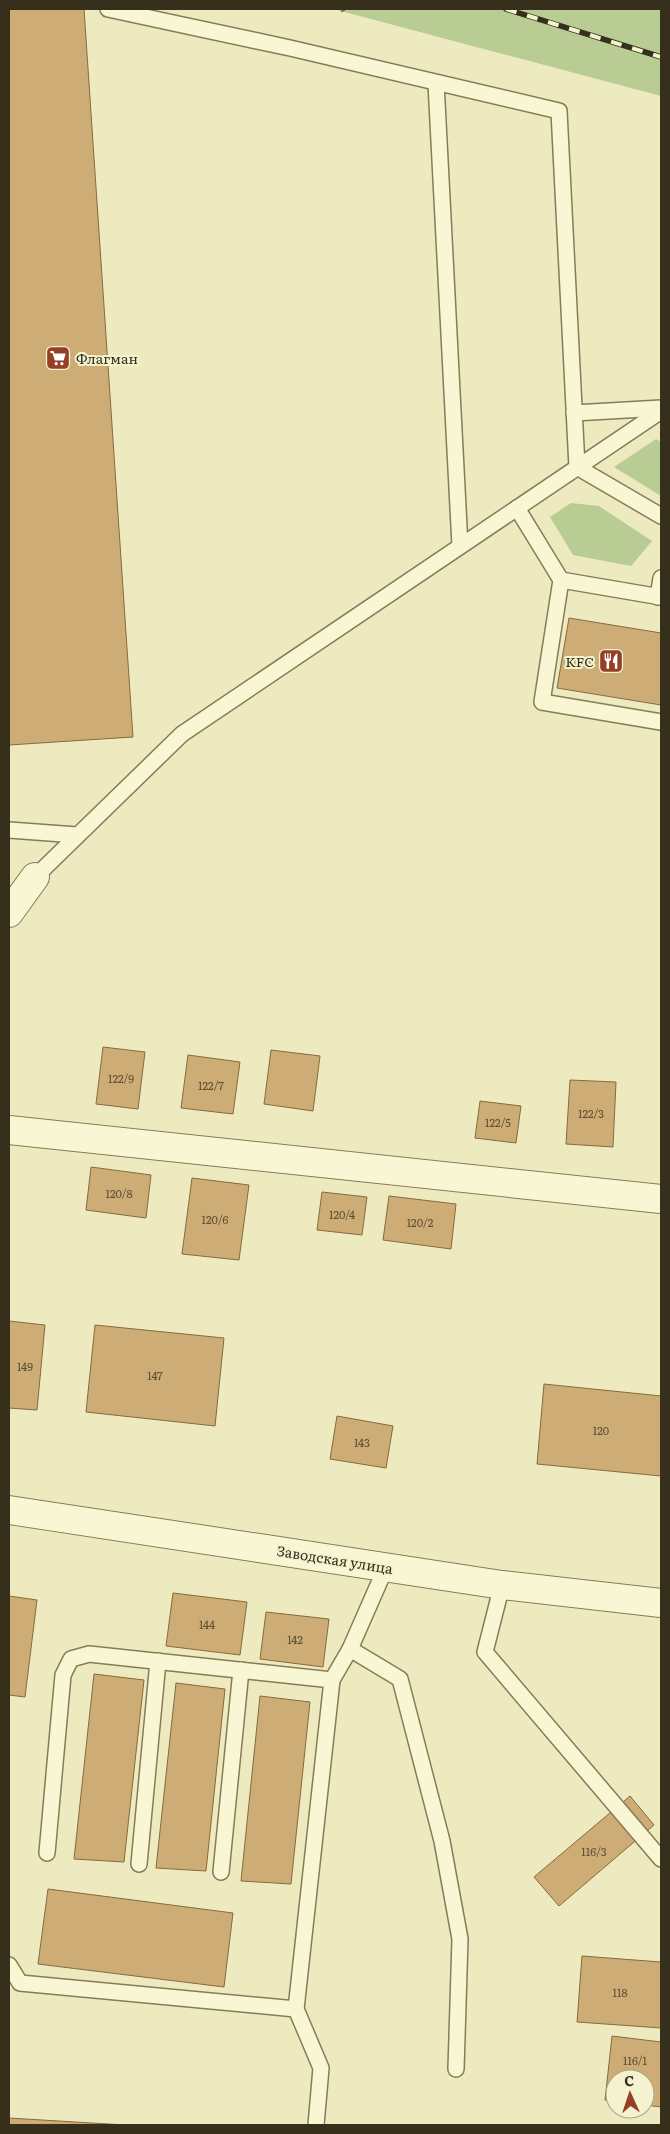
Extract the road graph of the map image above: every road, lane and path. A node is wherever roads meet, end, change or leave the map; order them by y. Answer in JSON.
{"nodes":[{"id":1,"x":108,"y":9,"type":"edge"},
{"id":2,"x":346,"y":9,"type":"edge"},
{"id":3,"x":341,"y":11,"type":"dead end"},
{"id":4,"x":436,"y":83,"type":"junction"},
{"id":5,"x":661,"y":409,"type":"edge"},
{"id":6,"x":574,"y":413,"type":"junction"},
{"id":7,"x":577,"y":467,"type":"junction"},
{"id":8,"x":517,"y":508,"type":"junction"},
{"id":9,"x":661,"y":516,"type":"edge"},
{"id":10,"x":460,"y":546,"type":"junction"},
{"id":11,"x":661,"y":578,"type":"edge"},
{"id":12,"x":561,"y":580,"type":"junction"},
{"id":13,"x":659,"y":597,"type":"edge"},
{"id":14,"x":661,"y":722,"type":"edge"},
{"id":15,"x":9,"y":830,"type":"edge"},
{"id":16,"x":77,"y":835,"type":"junction"},
{"id":17,"x":35,"y":877,"type":"joint"},
{"id":18,"x":9,"y":913,"type":"edge"},
{"id":19,"x":9,"y":1130,"type":"edge"},
{"id":20,"x":661,"y":1199,"type":"edge"},
{"id":21,"x":9,"y":1510,"type":"edge"},
{"id":22,"x":386,"y":1567,"type":"junction"},
{"id":23,"x":502,"y":1585,"type":"junction"},
{"id":24,"x":661,"y":1603,"type":"edge"},
{"id":25,"x":350,"y":1650,"type":"junction"},
{"id":26,"x":158,"y":1661,"type":"junction"},
{"id":27,"x":241,"y":1670,"type":"junction"},
{"id":28,"x":332,"y":1680,"type":"junction"},
{"id":29,"x":47,"y":1853,"type":"dead end"},
{"id":30,"x":661,"y":1859,"type":"edge"},
{"id":31,"x":138,"y":1864,"type":"dead end"},
{"id":32,"x":221,"y":1872,"type":"dead end"},
{"id":33,"x":9,"y":1964,"type":"edge"},
{"id":34,"x":296,"y":2009,"type":"junction"},
{"id":35,"x":456,"y":2069,"type":"dead end"},
{"id":36,"x":316,"y":2125,"type":"edge"}],
"edges":[{"from":1,"to":4,"type":"lane"},
{"from":2,"to":3,"type":"path"},
{"from":4,"to":6,"type":"lane"},
{"from":4,"to":10,"type":"lane"},
{"from":5,"to":6,"type":"lane"},
{"from":5,"to":7,"type":"lane"},
{"from":6,"to":7,"type":"lane"},
{"from":7,"to":8,"type":"lane"},
{"from":7,"to":9,"type":"lane"},
{"from":8,"to":10,"type":"lane"},
{"from":8,"to":12,"type":"lane"},
{"from":10,"to":16,"type":"lane"},
{"from":11,"to":13,"type":"lane"},
{"from":12,"to":13,"type":"lane"},
{"from":12,"to":14,"type":"lane"},
{"from":15,"to":16,"type":"lane"},
{"from":16,"to":17,"type":"lane"},
{"from":17,"to":18,"type":"street"},
{"from":19,"to":20,"type":"street"},
{"from":21,"to":22,"type":"street","name":"Заводская улица"},
{"from":22,"to":23,"type":"street","name":"Заводская улица"},
{"from":22,"to":25,"type":"lane"},
{"from":23,"to":24,"type":"street","name":"Заводская улица"},
{"from":23,"to":30,"type":"lane"},
{"from":25,"to":28,"type":"lane"},
{"from":25,"to":35,"type":"lane"},
{"from":26,"to":27,"type":"lane"},
{"from":26,"to":29,"type":"lane"},
{"from":26,"to":31,"type":"lane"},
{"from":27,"to":28,"type":"lane"},
{"from":27,"to":32,"type":"lane"},
{"from":28,"to":34,"type":"lane"},
{"from":33,"to":34,"type":"lane"},
{"from":34,"to":36,"type":"lane"}]}
